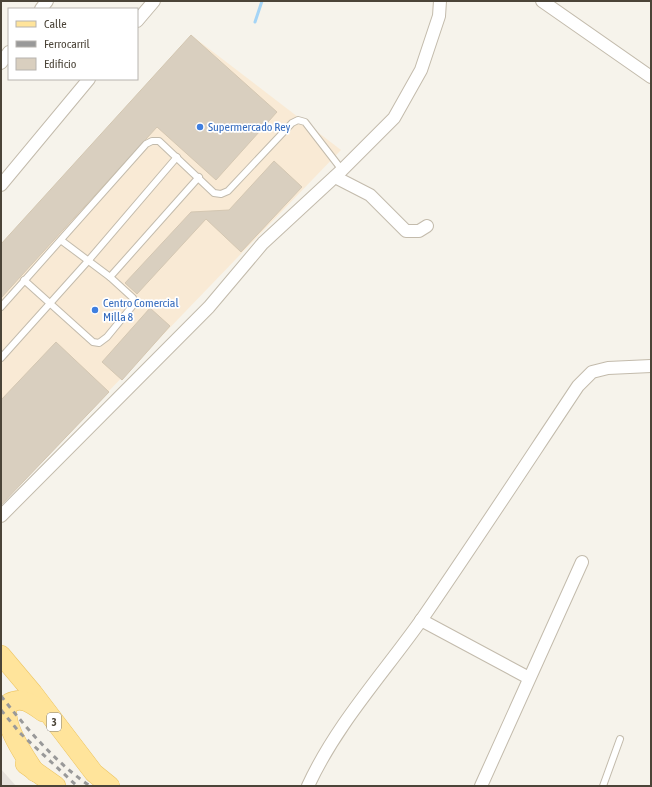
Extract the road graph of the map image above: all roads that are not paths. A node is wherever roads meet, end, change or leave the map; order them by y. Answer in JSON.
{"nodes":[{"id":1,"x":154,"y":1,"type":"edge"},
{"id":2,"x":440,"y":1,"type":"edge"},
{"id":3,"x":542,"y":1,"type":"edge"},
{"id":4,"x":138,"y":20,"type":"edge"},
{"id":5,"x":8,"y":53,"type":"edge"},
{"id":6,"x":1,"y":63,"type":"edge"},
{"id":7,"x":651,"y":76,"type":"edge"},
{"id":8,"x":88,"y":80,"type":"edge"},
{"id":9,"x":177,"y":157,"type":"junction"},
{"id":10,"x":338,"y":173,"type":"junction"},
{"id":11,"x":199,"y":177,"type":"junction"},
{"id":12,"x":1,"y":185,"type":"edge"},
{"id":13,"x":427,"y":226,"type":"dead end"},
{"id":14,"x":62,"y":241,"type":"junction"},
{"id":15,"x":88,"y":261,"type":"junction"},
{"id":16,"x":110,"y":277,"type":"junction"},
{"id":17,"x":24,"y":280,"type":"junction"},
{"id":18,"x":50,"y":303,"type":"junction"},
{"id":19,"x":1,"y":307,"type":"edge"},
{"id":20,"x":1,"y":358,"type":"edge"},
{"id":21,"x":651,"y":366,"type":"edge"},
{"id":22,"x":1,"y":516,"type":"edge"},
{"id":23,"x":582,"y":562,"type":"dead end"},
{"id":24,"x":421,"y":620,"type":"junction"},
{"id":25,"x":1,"y":655,"type":"edge"},
{"id":26,"x":529,"y":678,"type":"junction"},
{"id":27,"x":54,"y":722,"type":"junction"},
{"id":28,"x":620,"y":739,"type":"dead end"},
{"id":29,"x":1,"y":740,"type":"edge"},
{"id":30,"x":35,"y":772,"type":"junction"},
{"id":31,"x":56,"y":786,"type":"edge"},
{"id":32,"x":110,"y":786,"type":"edge"},
{"id":33,"x":308,"y":786,"type":"edge"},
{"id":34,"x":481,"y":786,"type":"edge"},
{"id":35,"x":603,"y":786,"type":"edge"}],
"edges":[{"from":1,"to":4,"type":"street"},
{"from":2,"to":10,"type":"street"},
{"from":3,"to":7,"type":"street"},
{"from":5,"to":6,"type":"street"},
{"from":8,"to":12,"type":"street"},
{"from":9,"to":11,"type":"lane"},
{"from":9,"to":14,"type":"lane"},
{"from":9,"to":15,"type":"lane"},
{"from":10,"to":11,"type":"lane"},
{"from":10,"to":13,"type":"street"},
{"from":10,"to":22,"type":"street"},
{"from":11,"to":16,"type":"lane"},
{"from":14,"to":15,"type":"lane"},
{"from":14,"to":17,"type":"lane"},
{"from":15,"to":16,"type":"lane"},
{"from":15,"to":18,"type":"lane"},
{"from":16,"to":18,"type":"lane"},
{"from":17,"to":18,"type":"lane"},
{"from":17,"to":19,"type":"lane"},
{"from":18,"to":20,"type":"lane"},
{"from":21,"to":24,"type":"street"},
{"from":23,"to":26,"type":"street"},
{"from":24,"to":26,"type":"street"},
{"from":24,"to":33,"type":"street"},
{"from":25,"to":27,"type":"main road","number":"3"},
{"from":26,"to":34,"type":"street"},
{"from":27,"to":30,"type":"main road"},
{"from":27,"to":32,"type":"main road","number":"3"},
{"from":28,"to":35,"type":"lane"},
{"from":29,"to":30,"type":"main road"},
{"from":30,"to":31,"type":"main road"}]}
